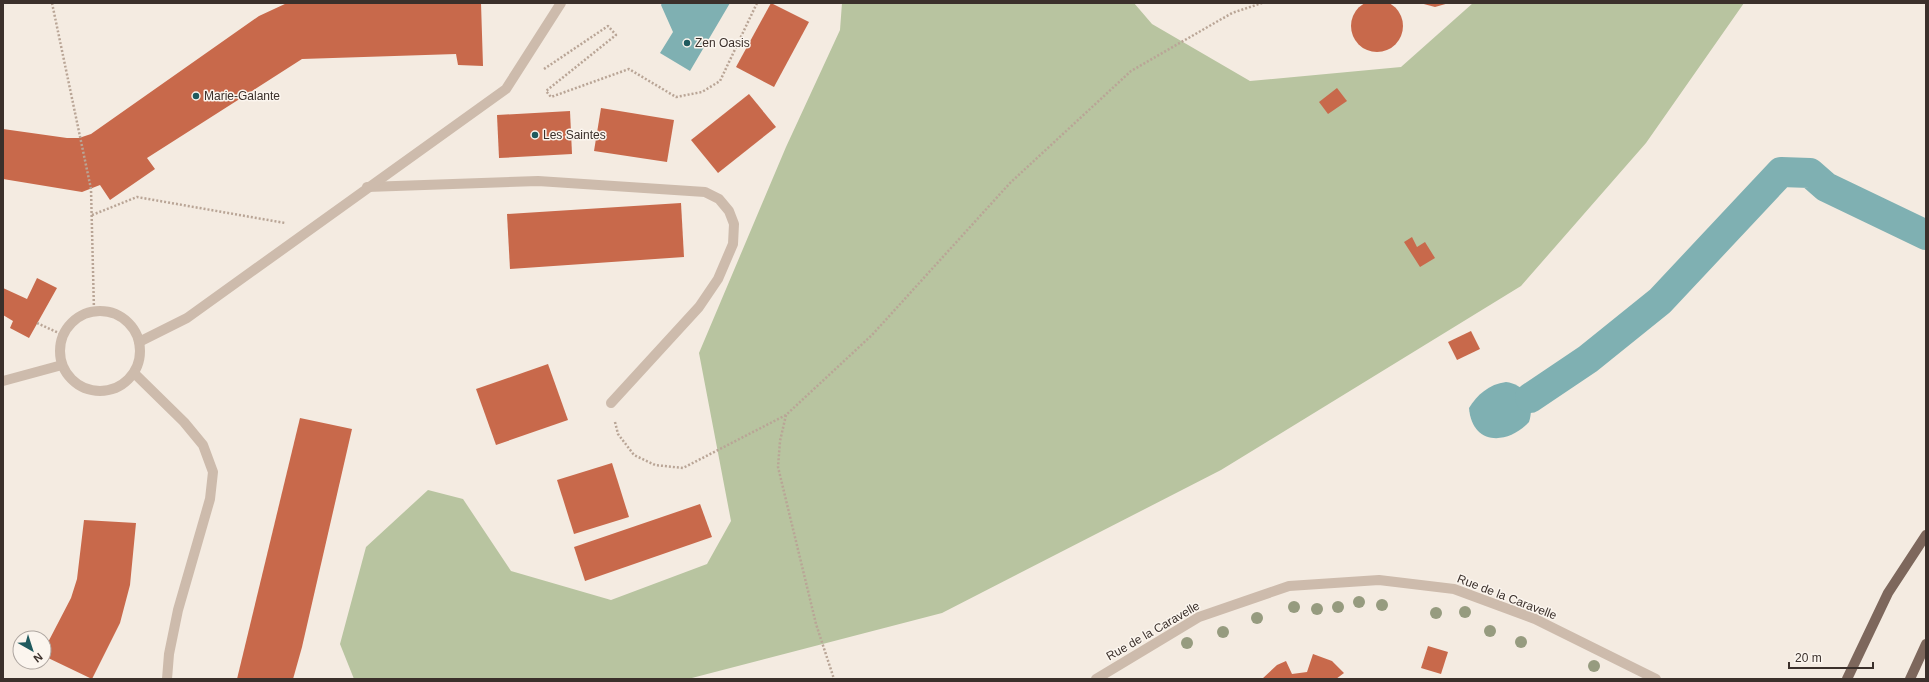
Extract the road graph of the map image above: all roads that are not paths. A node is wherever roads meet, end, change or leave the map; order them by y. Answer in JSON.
{"nodes":[{"id":1,"x":561,"y":3,"type":"edge"},
{"id":2,"x":367,"y":188,"type":"junction"},
{"id":3,"x":140,"y":342,"type":"junction"},
{"id":4,"x":62,"y":365,"type":"junction"},
{"id":5,"x":134,"y":373,"type":"junction"},
{"id":6,"x":3,"y":381,"type":"edge"},
{"id":7,"x":611,"y":403,"type":"road end"},
{"id":8,"x":1926,"y":535,"type":"edge"},
{"id":9,"x":1926,"y":644,"type":"edge"},
{"id":10,"x":167,"y":679,"type":"edge"},
{"id":11,"x":1096,"y":679,"type":"edge"},
{"id":12,"x":1656,"y":679,"type":"edge"},
{"id":13,"x":1847,"y":679,"type":"edge"},
{"id":14,"x":1910,"y":679,"type":"edge"}],
"edges":[{"from":1,"to":2,"type":"street"},
{"from":2,"to":3,"type":"street"},
{"from":2,"to":7,"type":"street"},
{"from":3,"to":4,"type":"street"},
{"from":3,"to":5,"type":"street"},
{"from":4,"to":5,"type":"street"},
{"from":4,"to":6,"type":"street"},
{"from":5,"to":10,"type":"street"},
{"from":8,"to":13,"type":"main road"},
{"from":9,"to":14,"type":"main road"},
{"from":11,"to":12,"type":"street","name":"Rue de la Caravelle"}]}
